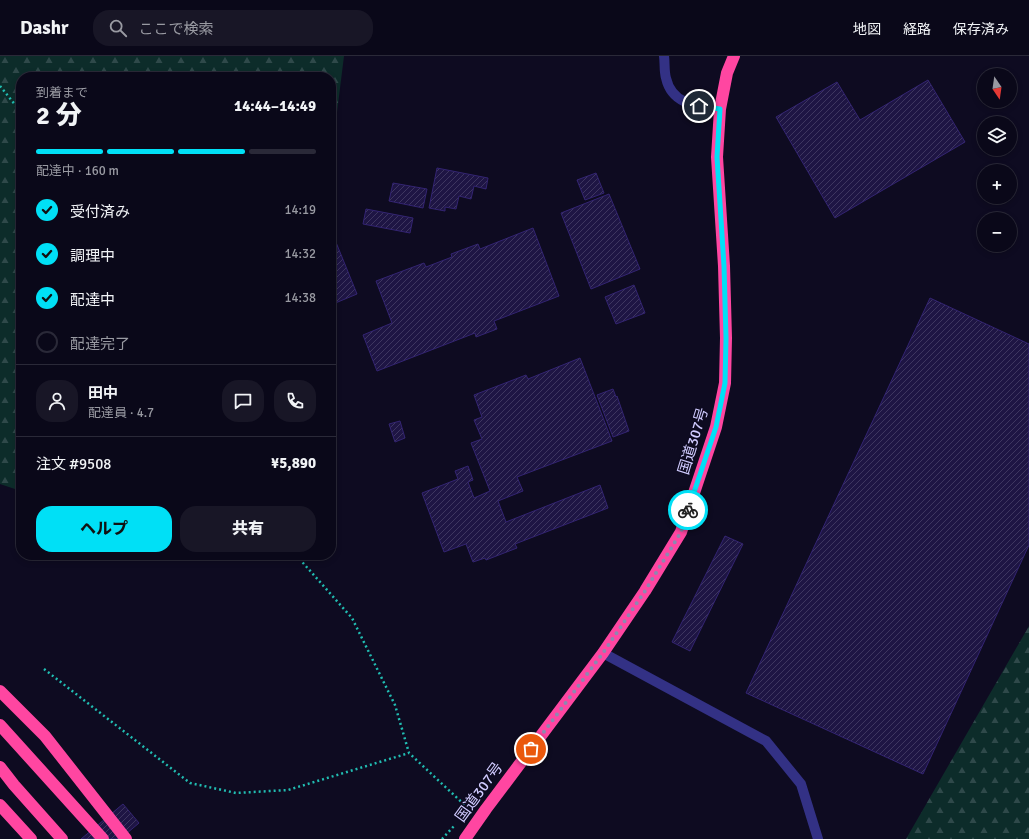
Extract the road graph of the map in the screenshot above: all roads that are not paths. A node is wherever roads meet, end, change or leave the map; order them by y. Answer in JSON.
{"nodes":[{"id":1,"x":664,"y":56,"type":"edge"},
{"id":2,"x":734,"y":56,"type":"edge"},
{"id":3,"x":720,"y":109,"type":"junction"},
{"id":4,"x":603,"y":653,"type":"junction"},
{"id":5,"x":0,"y":690,"type":"edge"},
{"id":6,"x":0,"y":725,"type":"edge"},
{"id":7,"x":0,"y":767,"type":"edge"},
{"id":8,"x":0,"y":805,"type":"edge"},
{"id":9,"x":31,"y":839,"type":"edge"},
{"id":10,"x":62,"y":839,"type":"edge"},
{"id":11,"x":103,"y":839,"type":"edge"},
{"id":12,"x":126,"y":839,"type":"edge"},
{"id":13,"x":465,"y":839,"type":"edge"},
{"id":14,"x":818,"y":839,"type":"edge"}],
"edges":[{"from":1,"to":3,"type":"street"},
{"from":2,"to":3,"type":"highway","name":"国道307号"},
{"from":3,"to":4,"type":"highway","name":"国道307号"},
{"from":4,"to":13,"type":"highway","name":"国道307号"},
{"from":4,"to":14,"type":"street"},
{"from":5,"to":12,"type":"highway"},
{"from":6,"to":11,"type":"highway"},
{"from":7,"to":10,"type":"highway"},
{"from":8,"to":9,"type":"highway"}]}
